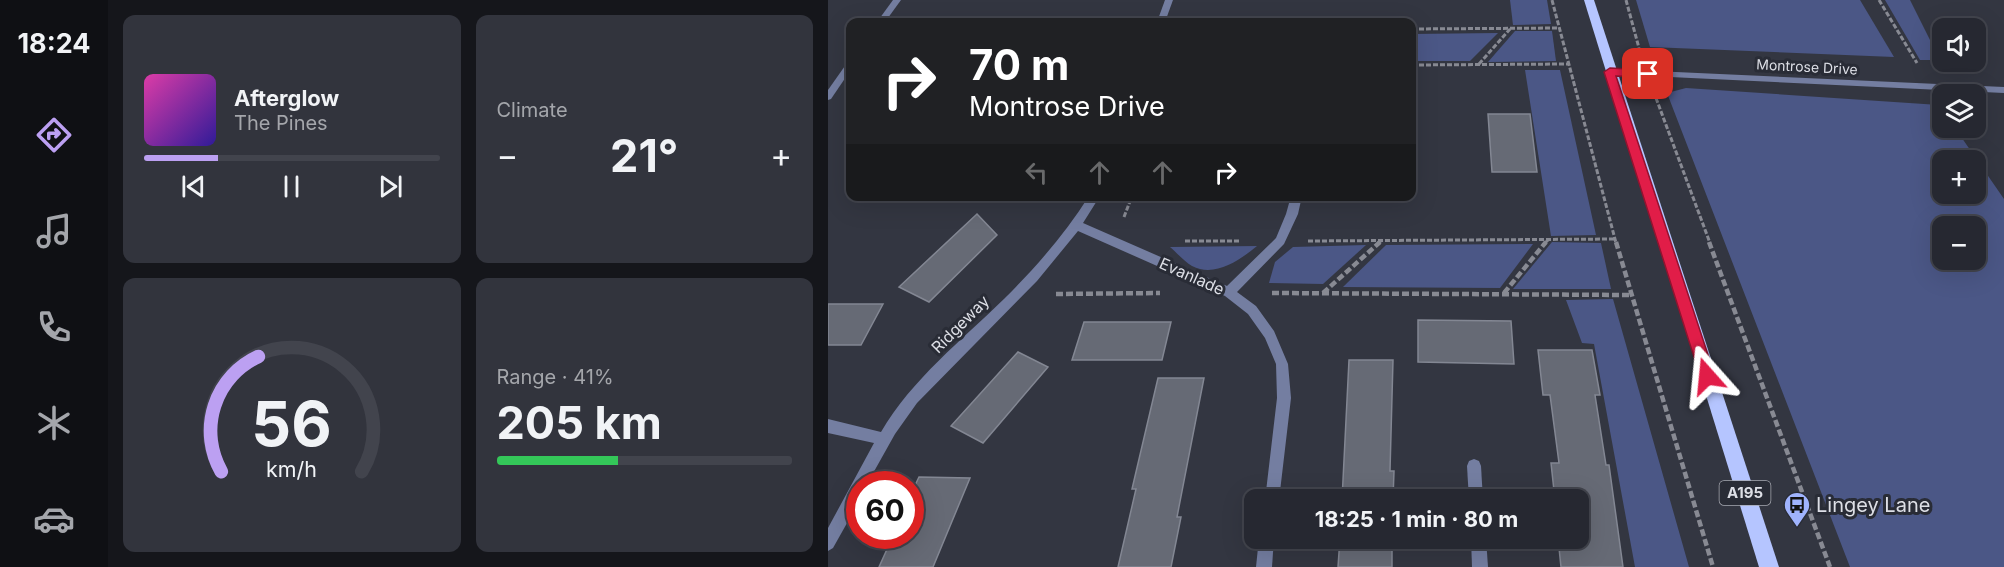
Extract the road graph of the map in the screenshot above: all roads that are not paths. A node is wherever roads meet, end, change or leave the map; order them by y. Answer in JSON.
{"nodes":[{"id":1,"x":897,"y":0,"type":"edge"},
{"id":2,"x":1169,"y":0,"type":"edge"},
{"id":3,"x":1589,"y":0,"type":"edge"},
{"id":4,"x":884,"y":18,"type":"edge"},
{"id":5,"x":1162,"y":18,"type":"edge"},
{"id":6,"x":846,"y":71,"type":"edge"},
{"id":7,"x":1610,"y":72,"type":"junction"},
{"id":8,"x":2004,"y":90,"type":"edge"},
{"id":9,"x":828,"y":97,"type":"edge"},
{"id":10,"x":1092,"y":201,"type":"edge"},
{"id":11,"x":1295,"y":201,"type":"edge"},
{"id":12,"x":1078,"y":226,"type":"junction"},
{"id":13,"x":1229,"y":292,"type":"junction"},
{"id":14,"x":828,"y":426,"type":"edge"},
{"id":15,"x":884,"y":440,"type":"junction"},
{"id":16,"x":1474,"y":466,"type":"dead end"},
{"id":17,"x":867,"y":471,"type":"edge"},
{"id":18,"x":1273,"y":489,"type":"edge"},
{"id":19,"x":1475,"y":489,"type":"edge"},
{"id":20,"x":846,"y":510,"type":"edge"},
{"id":21,"x":828,"y":543,"type":"edge"},
{"id":22,"x":1266,"y":549,"type":"edge"},
{"id":23,"x":1479,"y":549,"type":"edge"},
{"id":24,"x":1264,"y":567,"type":"edge"},
{"id":25,"x":1480,"y":567,"type":"edge"},
{"id":26,"x":1769,"y":567,"type":"edge"}],
"edges":[{"from":1,"to":4,"type":"street"},
{"from":2,"to":5,"type":"street"},
{"from":3,"to":7,"type":"main road","number":"A195"},
{"from":6,"to":9,"type":"street"},
{"from":7,"to":8,"type":"street","name":"Montrose Drive"},
{"from":7,"to":26,"type":"main road","number":"A195"},
{"from":10,"to":12,"type":"street","name":"Ridgeway"},
{"from":11,"to":13,"type":"street"},
{"from":12,"to":13,"type":"street","name":"Evanlade"},
{"from":12,"to":15,"type":"street","name":"Ridgeway"},
{"from":13,"to":18,"type":"street","name":"Evanlade"},
{"from":14,"to":15,"type":"street"},
{"from":15,"to":17,"type":"street","name":"Ridgeway"},
{"from":16,"to":19,"type":"street"},
{"from":20,"to":21,"type":"street","name":"Ridgeway"},
{"from":22,"to":24,"type":"street"},
{"from":23,"to":25,"type":"street"}]}
